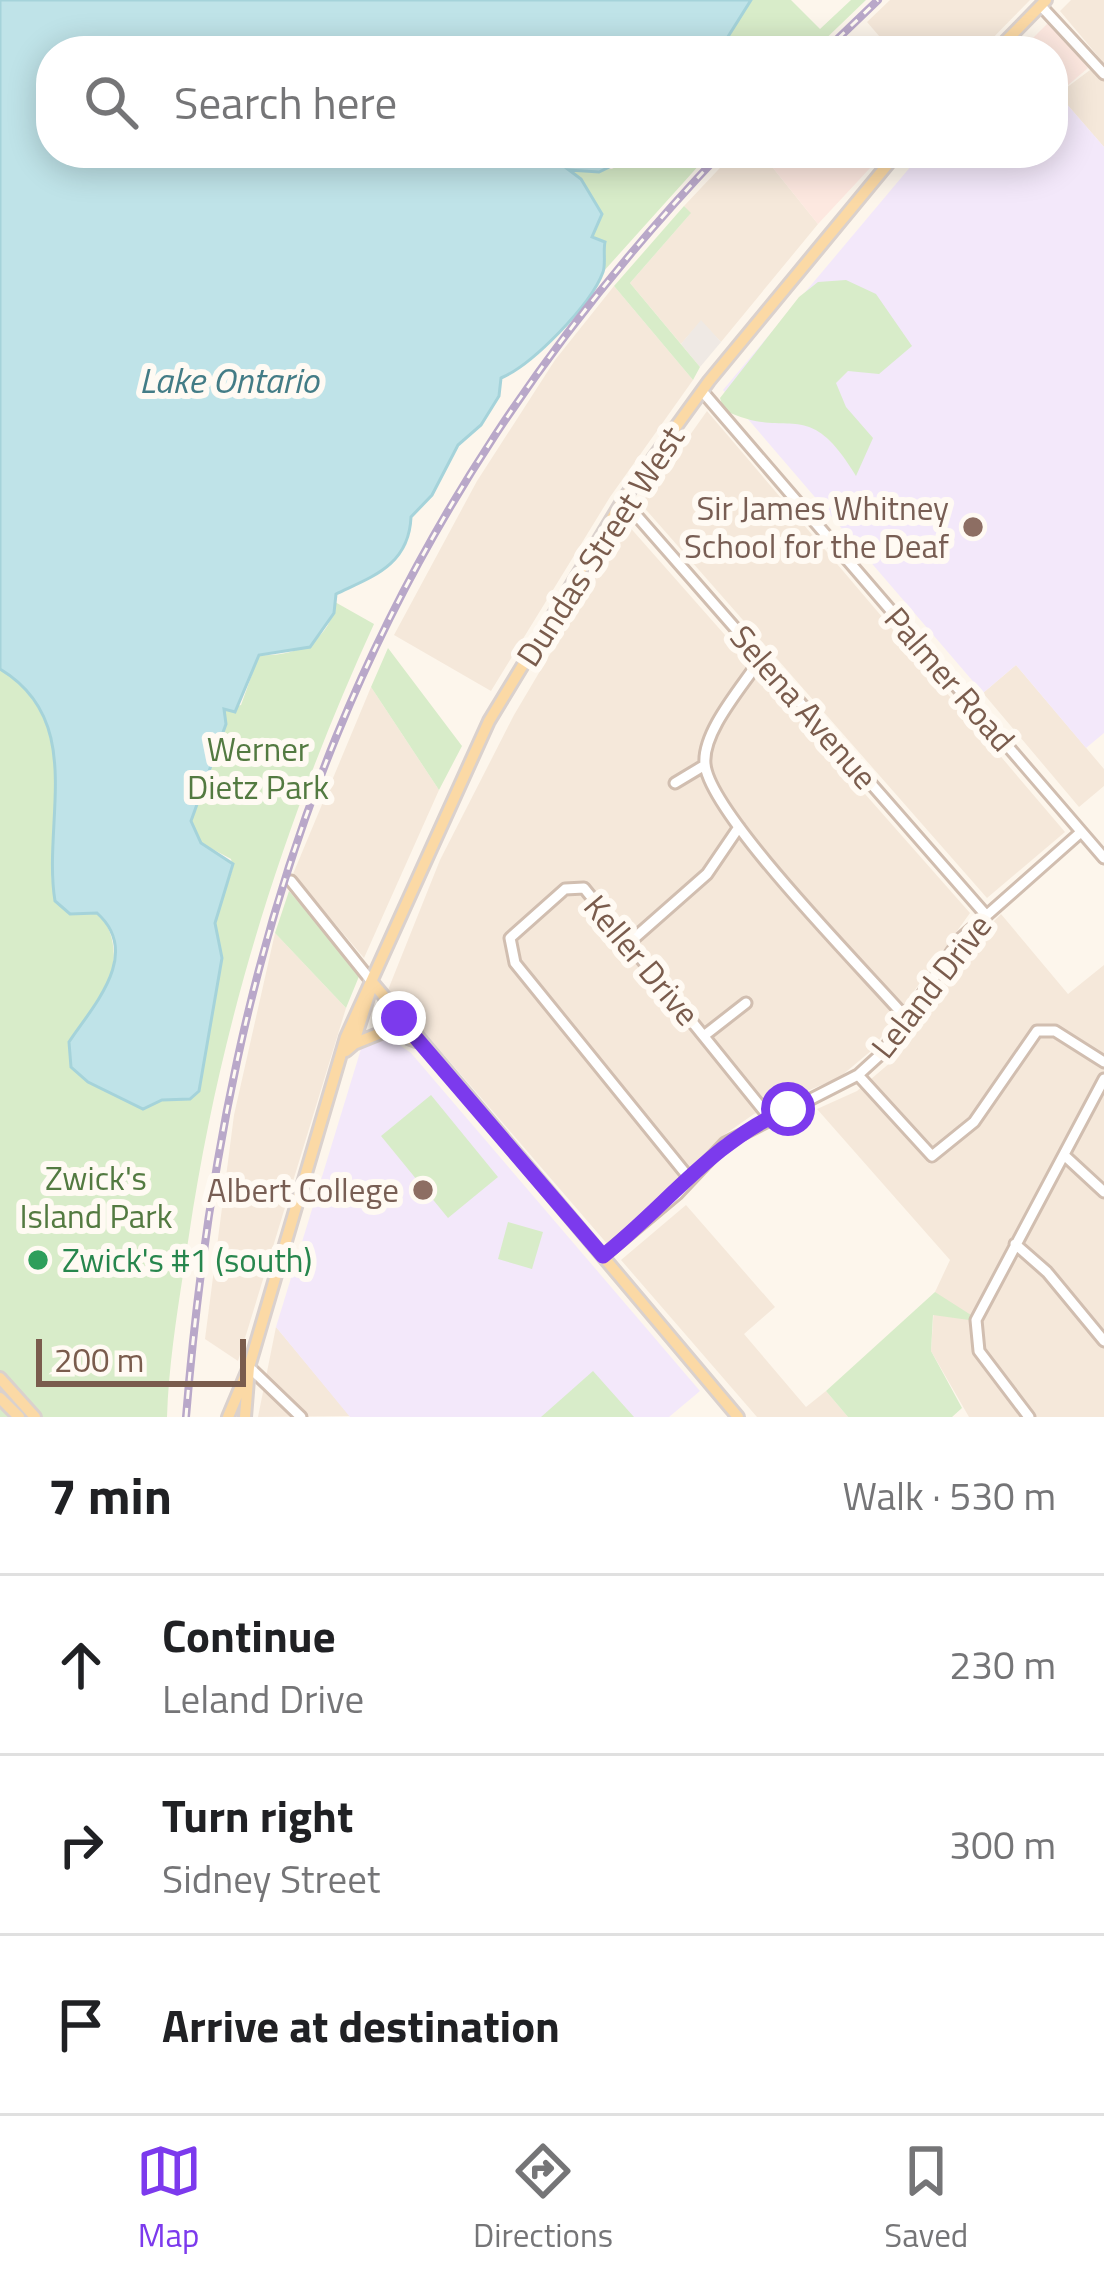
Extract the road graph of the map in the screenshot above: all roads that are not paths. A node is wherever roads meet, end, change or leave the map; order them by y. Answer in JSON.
{"nodes":[{"id":1,"x":1044,"y":3,"type":"edge"},
{"id":2,"x":1011,"y":36,"type":"edge"},
{"id":3,"x":1104,"y":74,"type":"edge"},
{"id":4,"x":885,"y":168,"type":"edge"},
{"id":5,"x":702,"y":391,"type":"junction"},
{"id":6,"x":623,"y":500,"type":"junction"},
{"id":7,"x":761,"y":658,"type":"junction"},
{"id":8,"x":705,"y":765,"type":"junction"},
{"id":9,"x":675,"y":783,"type":"dead end"},
{"id":10,"x":739,"y":827,"type":"junction"},
{"id":11,"x":1081,"y":832,"type":"junction"},
{"id":12,"x":1104,"y":858,"type":"edge"},
{"id":13,"x":291,"y":881,"type":"dead end"},
{"id":14,"x":986,"y":914,"type":"junction"},
{"id":15,"x":631,"y":941,"type":"junction"},
{"id":16,"x":372,"y":982,"type":"junction"},
{"id":17,"x":746,"y":1003,"type":"dead end"},
{"id":18,"x":907,"y":1019,"type":"junction"},
{"id":19,"x":705,"y":1035,"type":"junction"},
{"id":20,"x":419,"y":1042,"type":"junction"},
{"id":21,"x":350,"y":1048,"type":"junction"},
{"id":22,"x":1104,"y":1062,"type":"edge"},
{"id":23,"x":858,"y":1075,"type":"junction"},
{"id":24,"x":1104,"y":1079,"type":"edge"},
{"id":25,"x":769,"y":1117,"type":"junction"},
{"id":26,"x":1064,"y":1155,"type":"junction"},
{"id":27,"x":690,"y":1180,"type":"junction"},
{"id":28,"x":1104,"y":1192,"type":"edge"},
{"id":29,"x":1015,"y":1244,"type":"junction"},
{"id":30,"x":603,"y":1256,"type":"junction"},
{"id":31,"x":1104,"y":1341,"type":"edge"},
{"id":32,"x":249,"y":1367,"type":"junction"},
{"id":33,"x":0,"y":1378,"type":"edge"},
{"id":34,"x":0,"y":1398,"type":"edge"},
{"id":35,"x":19,"y":1417,"type":"edge"},
{"id":36,"x":35,"y":1417,"type":"edge"},
{"id":37,"x":228,"y":1417,"type":"edge"},
{"id":38,"x":245,"y":1417,"type":"edge"},
{"id":39,"x":301,"y":1417,"type":"edge"},
{"id":40,"x":737,"y":1417,"type":"edge"},
{"id":41,"x":1029,"y":1417,"type":"edge"}],
"edges":[{"from":1,"to":2,"type":"main road"},
{"from":1,"to":3,"type":"street"},
{"from":4,"to":5,"type":"main road","name":"Dundas Street West"},
{"from":5,"to":6,"type":"main road","name":"Dundas Street West"},
{"from":5,"to":11,"type":"street","name":"Palmer Road"},
{"from":6,"to":7,"type":"street","name":"Selena Avenue"},
{"from":6,"to":16,"type":"main road","name":"Dundas Street West"},
{"from":7,"to":8,"type":"street"},
{"from":7,"to":14,"type":"street","name":"Selena Avenue"},
{"from":8,"to":9,"type":"street"},
{"from":8,"to":10,"type":"street"},
{"from":10,"to":15,"type":"street"},
{"from":10,"to":18,"type":"street"},
{"from":11,"to":12,"type":"street","name":"Palmer Road"},
{"from":11,"to":14,"type":"street","name":"Leland Drive"},
{"from":13,"to":16,"type":"street"},
{"from":14,"to":18,"type":"street","name":"Leland Drive"},
{"from":15,"to":19,"type":"street","name":"Keller Drive"},
{"from":15,"to":27,"type":"street","name":"Keller Drive"},
{"from":16,"to":20,"type":"main road"},
{"from":16,"to":21,"type":"main road","name":"Dundas Street West"},
{"from":17,"to":19,"type":"street"},
{"from":18,"to":23,"type":"street","name":"Leland Drive"},
{"from":19,"to":25,"type":"street","name":"Keller Drive"},
{"from":20,"to":21,"type":"main road"},
{"from":20,"to":30,"type":"main road"},
{"from":21,"to":32,"type":"main road","name":"Dundas Street West"},
{"from":22,"to":23,"type":"street"},
{"from":23,"to":25,"type":"street","name":"Leland Drive"},
{"from":24,"to":26,"type":"street"},
{"from":25,"to":27,"type":"street","name":"Leland Drive"},
{"from":26,"to":28,"type":"street"},
{"from":26,"to":29,"type":"street"},
{"from":27,"to":30,"type":"street","name":"Leland Drive"},
{"from":29,"to":31,"type":"street"},
{"from":29,"to":41,"type":"street"},
{"from":30,"to":40,"type":"main road"},
{"from":32,"to":37,"type":"main road","name":"Dundas Street West"},
{"from":32,"to":38,"type":"main road","name":"Dundas Street West"},
{"from":32,"to":39,"type":"street"},
{"from":33,"to":36,"type":"main road"},
{"from":34,"to":35,"type":"main road"}]}
